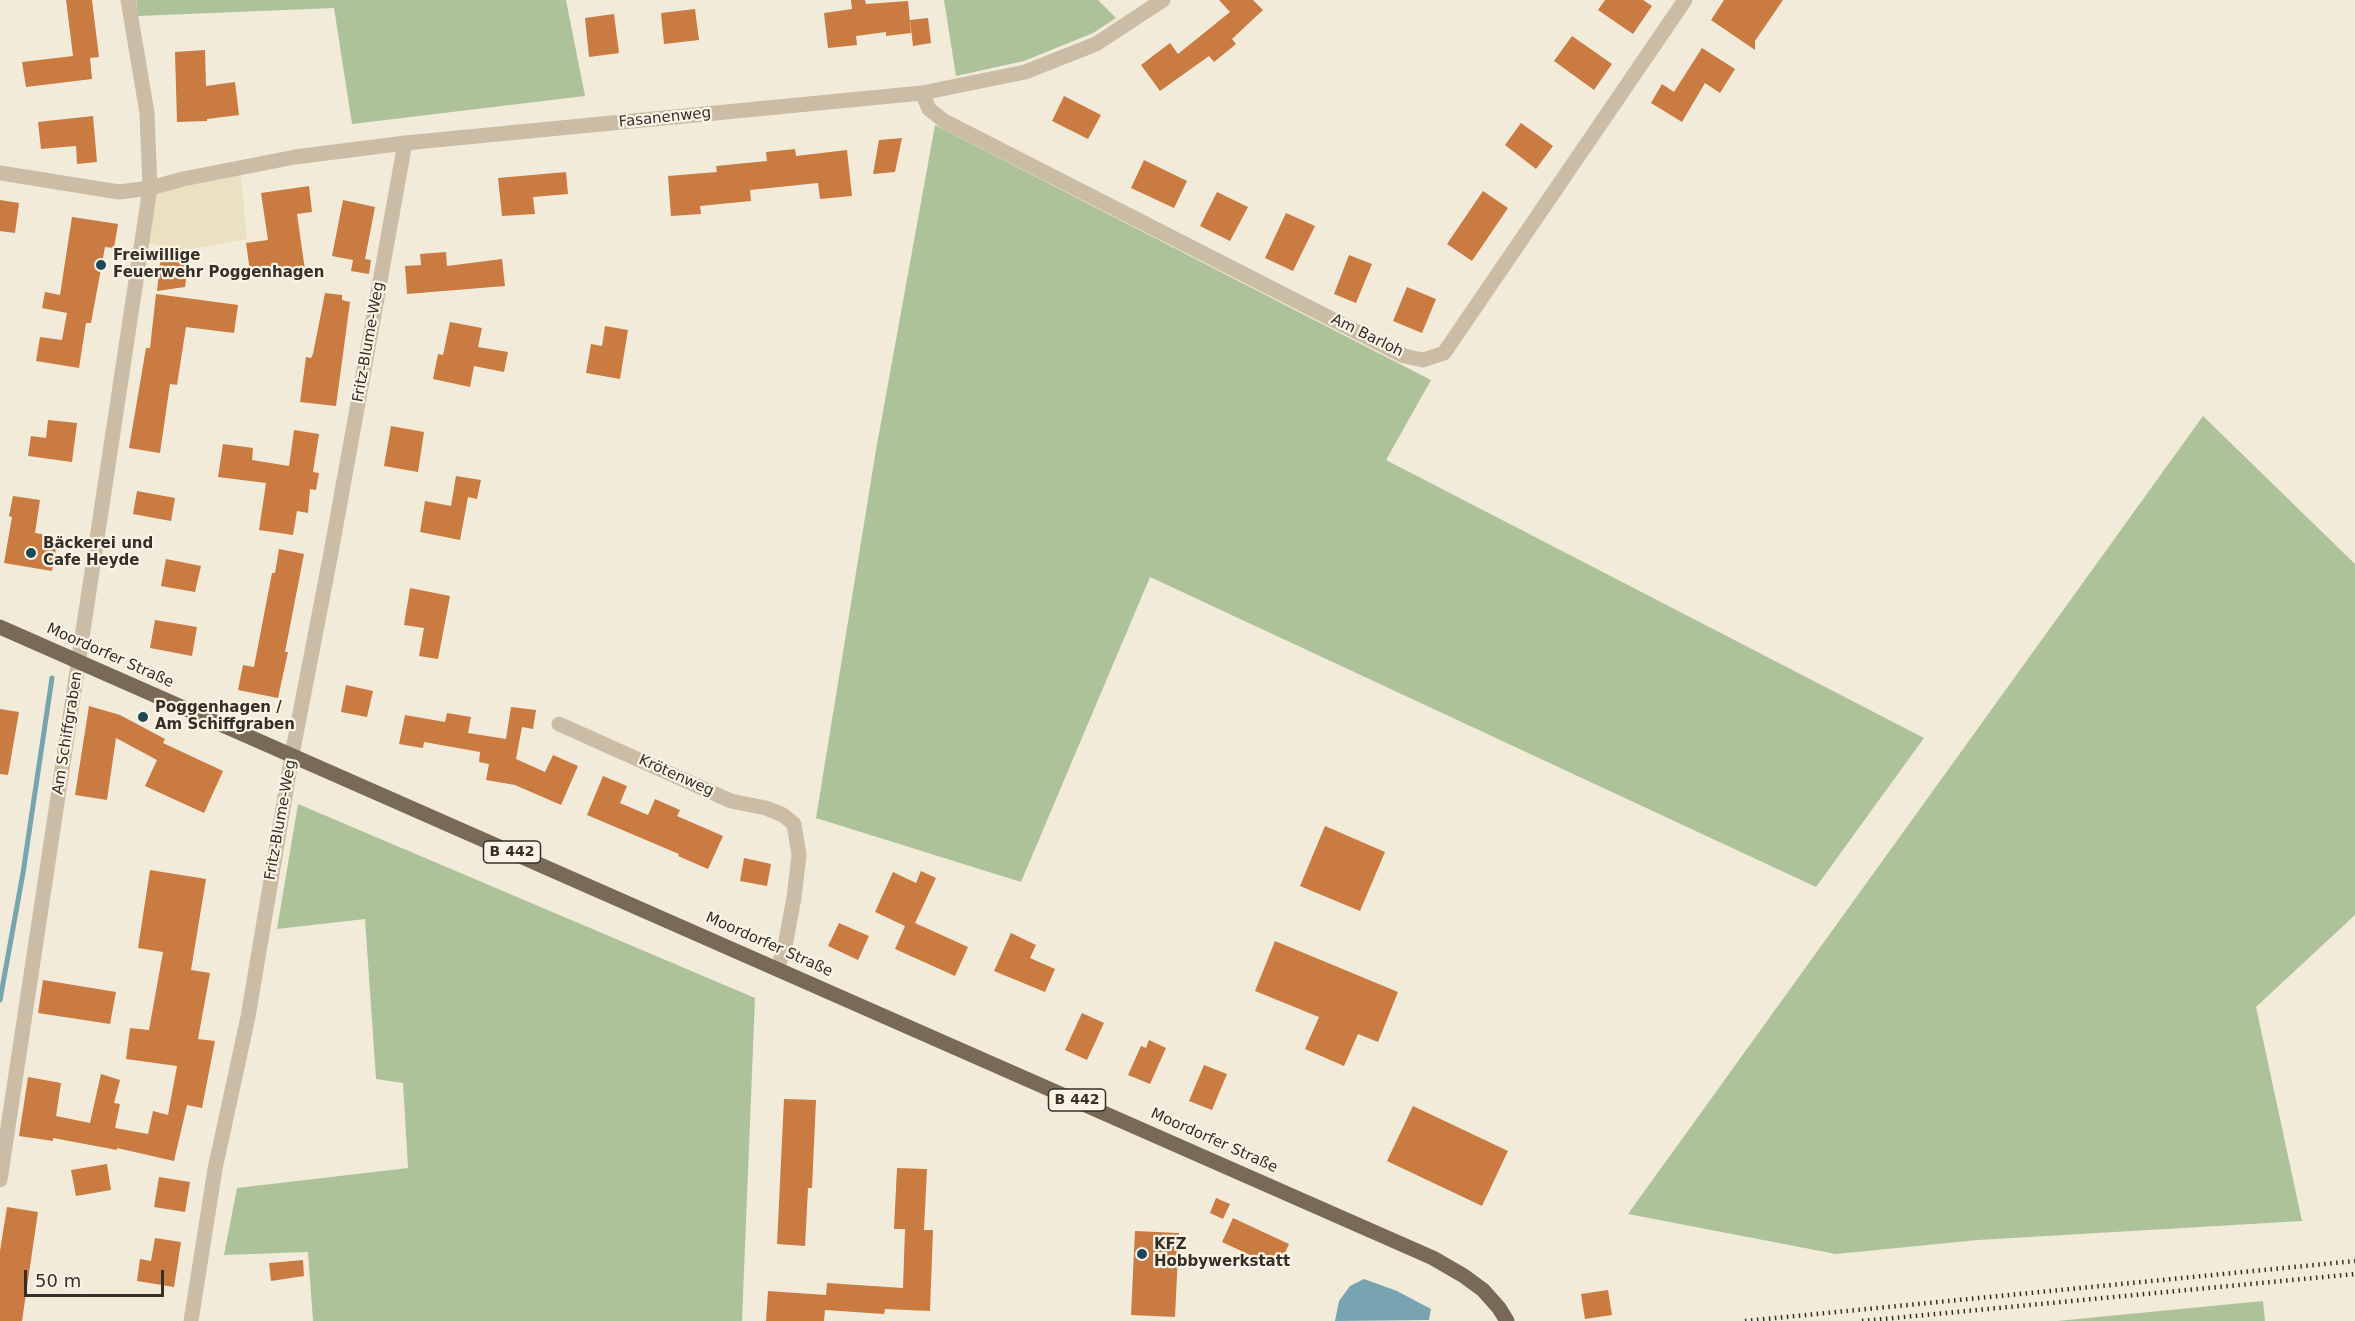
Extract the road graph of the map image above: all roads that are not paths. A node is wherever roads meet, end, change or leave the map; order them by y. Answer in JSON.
{"nodes":[{"id":1,"x":128,"y":0,"type":"edge"},
{"id":2,"x":1163,"y":0,"type":"edge"},
{"id":3,"x":1685,"y":0,"type":"edge"},
{"id":4,"x":922,"y":93,"type":"junction"},
{"id":5,"x":405,"y":143,"type":"junction"},
{"id":6,"x":0,"y":173,"type":"edge"},
{"id":7,"x":150,"y":188,"type":"junction"},
{"id":8,"x":0,"y":627,"type":"edge"},
{"id":9,"x":80,"y":662,"type":"junction"},
{"id":10,"x":559,"y":724,"type":"dead end"},
{"id":11,"x":292,"y":755,"type":"junction"},
{"id":12,"x":777,"y":968,"type":"junction"},
{"id":13,"x":0,"y":1180,"type":"edge"},
{"id":14,"x":191,"y":1321,"type":"edge"},
{"id":15,"x":1507,"y":1321,"type":"edge"}],
"edges":[{"from":1,"to":7,"type":"street","name":"Am Schiffgraben"},
{"from":2,"to":4,"type":"street","name":"Fasanenweg"},
{"from":3,"to":4,"type":"street","name":"Am Barloh"},
{"from":4,"to":5,"type":"street","name":"Fasanenweg"},
{"from":5,"to":7,"type":"street","name":"Fasanenweg"},
{"from":5,"to":11,"type":"street","name":"Fritz-Blume-Weg"},
{"from":6,"to":7,"type":"street","name":"Fasanenweg"},
{"from":7,"to":9,"type":"street","name":"Am Schiffgraben"},
{"from":8,"to":9,"type":"main road","name":"Moordorfer Straße","number":"B 442"},
{"from":9,"to":11,"type":"main road","name":"Moordorfer Straße","number":"B 442"},
{"from":9,"to":13,"type":"street","name":"Am Schiffgraben"},
{"from":10,"to":12,"type":"street","name":"Krötenweg"},
{"from":11,"to":12,"type":"main road","name":"Moordorfer Straße","number":"B 442"},
{"from":11,"to":14,"type":"street","name":"Fritz-Blume-Weg"},
{"from":12,"to":15,"type":"main road","name":"Moordorfer Straße","number":"B 442"}]}
